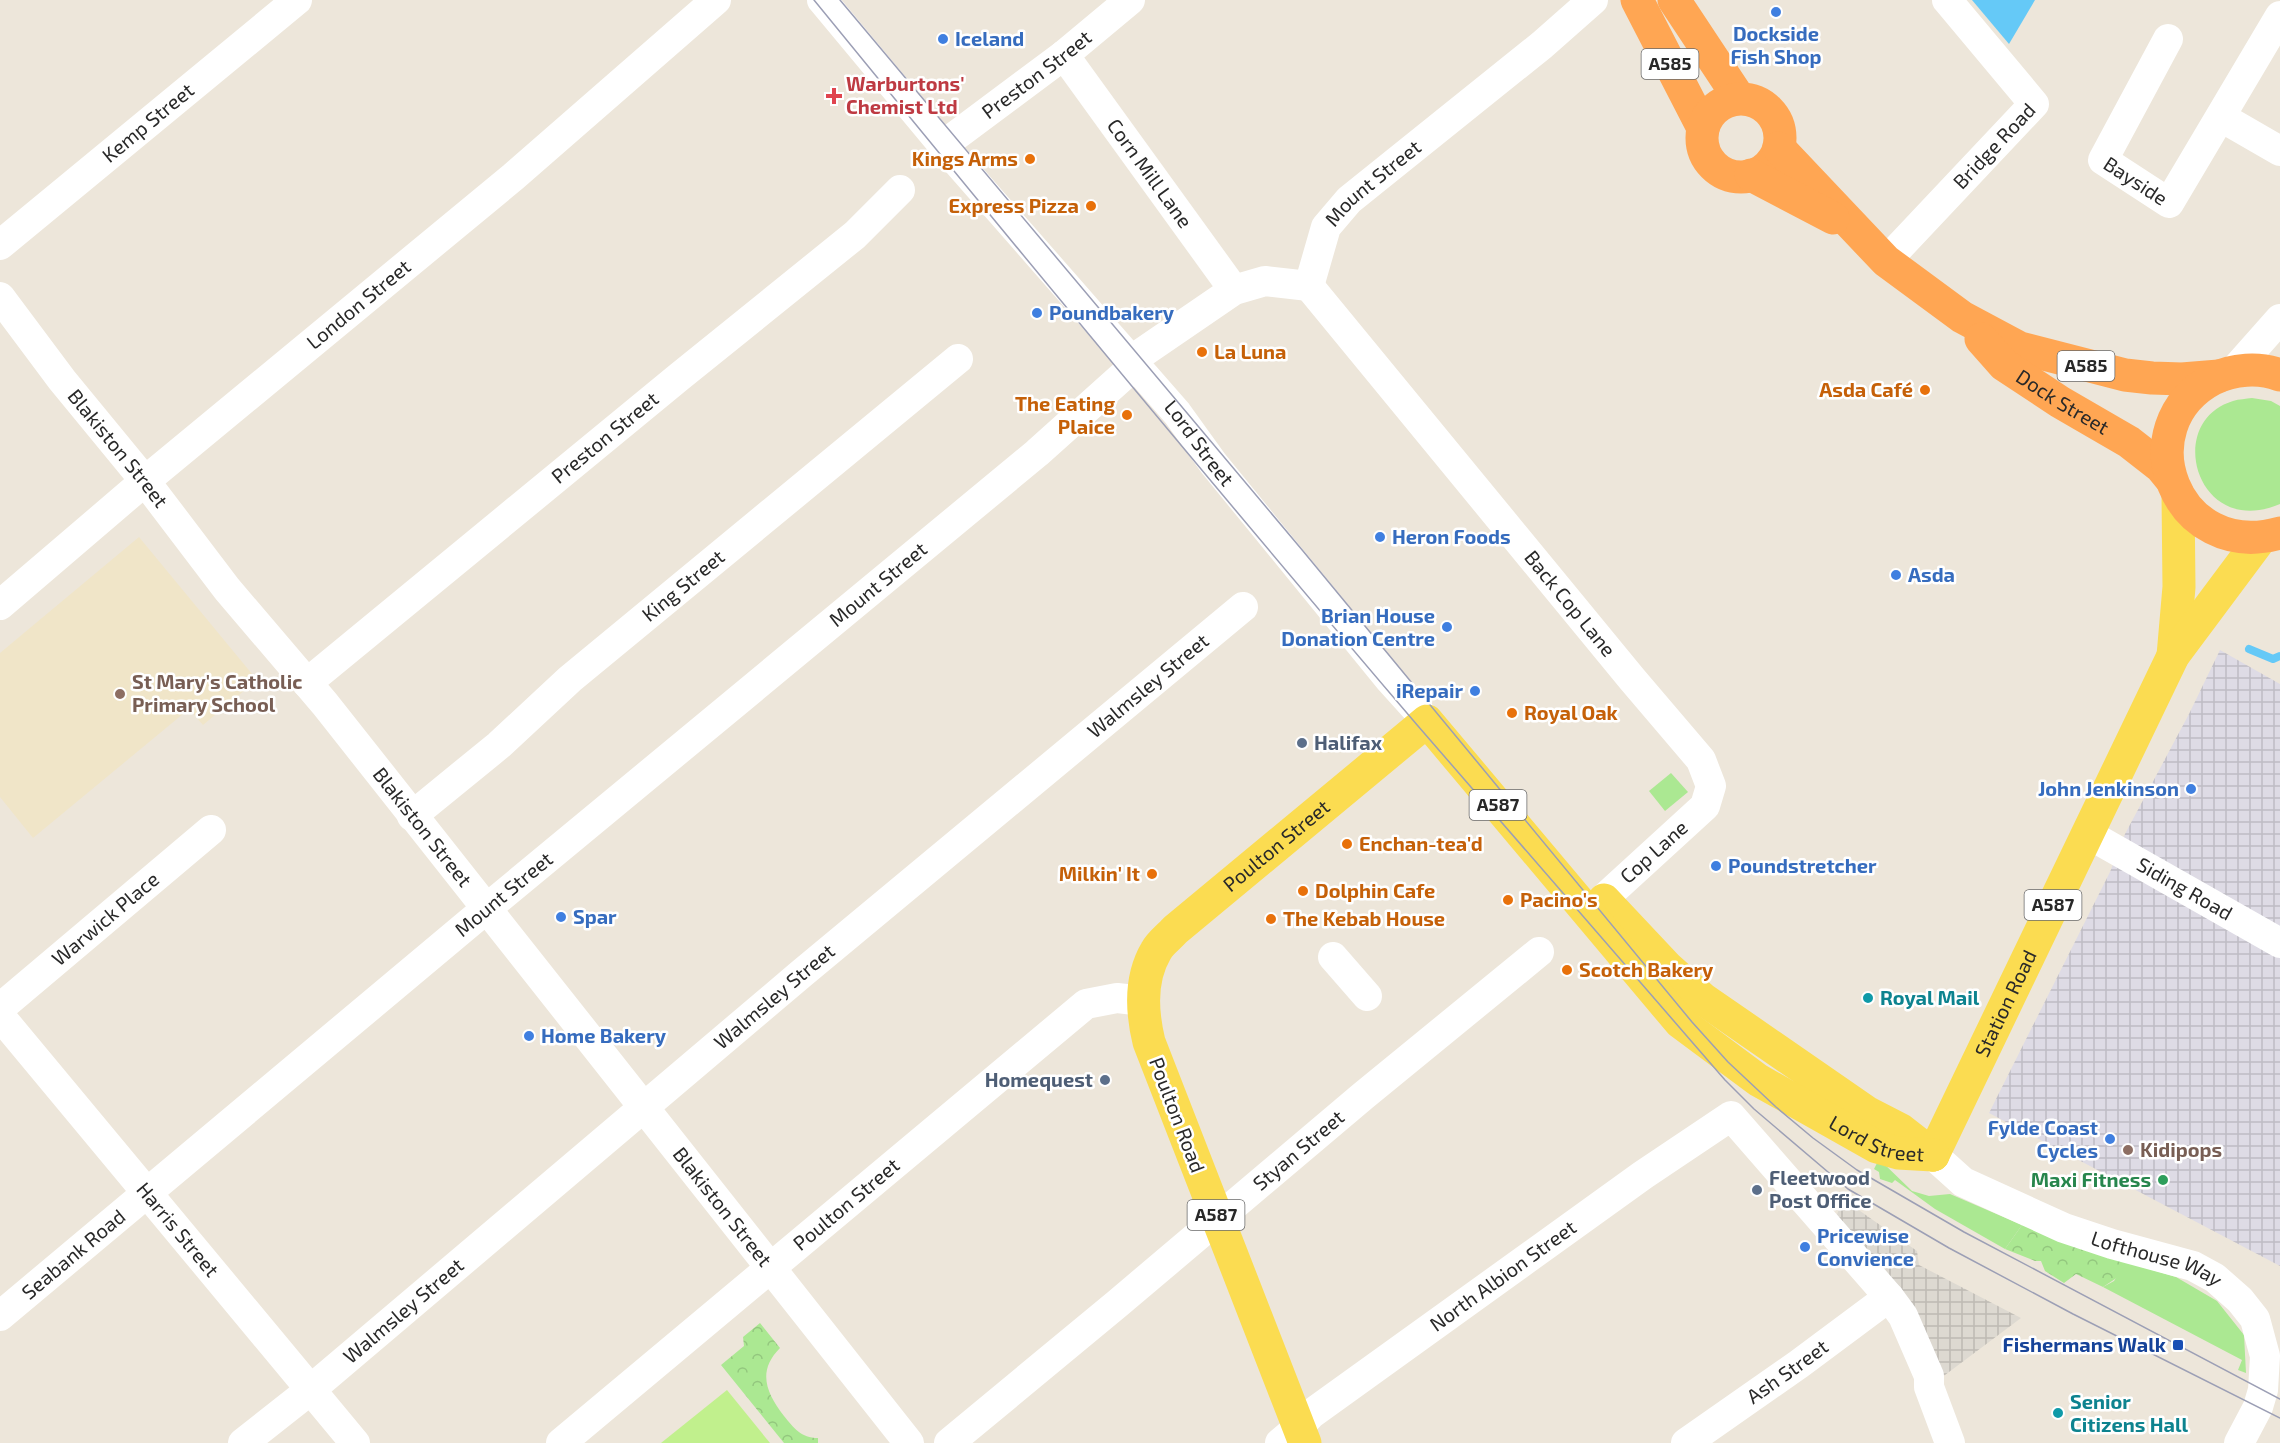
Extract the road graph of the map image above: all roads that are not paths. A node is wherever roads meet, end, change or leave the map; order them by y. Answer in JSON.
{"nodes":[{"id":1,"x":297,"y":0,"type":"edge"},
{"id":2,"x":716,"y":0,"type":"edge"},
{"id":3,"x":822,"y":0,"type":"edge"},
{"id":4,"x":1130,"y":0,"type":"edge"},
{"id":5,"x":1593,"y":0,"type":"edge"},
{"id":6,"x":1636,"y":0,"type":"edge"},
{"id":7,"x":1674,"y":0,"type":"edge"},
{"id":8,"x":1947,"y":0,"type":"edge"},
{"id":9,"x":2280,"y":16,"type":"edge"},
{"id":10,"x":2168,"y":39,"type":"dead end"},
{"id":11,"x":1064,"y":56,"type":"junction"},
{"id":12,"x":1739,"y":98,"type":"junction"},
{"id":13,"x":2221,"y":117,"type":"junction"},
{"id":14,"x":1703,"y":128,"type":"junction"},
{"id":15,"x":1779,"y":148,"type":"junction"},
{"id":16,"x":946,"y":149,"type":"junction"},
{"id":17,"x":2280,"y":152,"type":"edge"},
{"id":18,"x":1751,"y":176,"type":"junction"},
{"id":19,"x":900,"y":190,"type":"dead end"},
{"id":20,"x":1858,"y":231,"type":"junction"},
{"id":21,"x":0,"y":245,"type":"edge"},
{"id":22,"x":1886,"y":261,"type":"junction"},
{"id":23,"x":1309,"y":286,"type":"junction"},
{"id":24,"x":1234,"y":290,"type":"junction"},
{"id":25,"x":0,"y":297,"type":"edge"},
{"id":26,"x":1962,"y":317,"type":"junction"},
{"id":27,"x":2280,"y":319,"type":"edge"},
{"id":28,"x":958,"y":359,"type":"dead end"},
{"id":29,"x":1133,"y":365,"type":"junction"},
{"id":30,"x":2226,"y":374,"type":"junction"},
{"id":31,"x":2280,"y":375,"type":"edge"},
{"id":32,"x":145,"y":481,"type":"junction"},
{"id":33,"x":2174,"y":486,"type":"junction"},
{"id":34,"x":2275,"y":535,"type":"edge"},
{"id":35,"x":0,"y":605,"type":"edge"},
{"id":36,"x":1243,"y":607,"type":"dead end"},
{"id":37,"x":2173,"y":656,"type":"junction"},
{"id":38,"x":307,"y":683,"type":"junction"},
{"id":39,"x":1427,"y":721,"type":"junction"},
{"id":40,"x":1711,"y":786,"type":"joint"},
{"id":41,"x":412,"y":816,"type":"junction"},
{"id":42,"x":212,"y":830,"type":"dead end"},
{"id":43,"x":2088,"y":834,"type":"junction"},
{"id":44,"x":1586,"y":900,"type":"junction"},
{"id":45,"x":486,"y":909,"type":"junction"},
{"id":46,"x":2280,"y":943,"type":"edge"},
{"id":47,"x":1539,"y":952,"type":"dead end"},
{"id":48,"x":1333,"y":957,"type":"dead end"},
{"id":49,"x":1144,"y":992,"type":"junction"},
{"id":50,"x":1367,"y":996,"type":"dead end"},
{"id":51,"x":0,"y":1008,"type":"edge"},
{"id":52,"x":0,"y":1016,"type":"edge"},
{"id":53,"x":644,"y":1108,"type":"junction"},
{"id":54,"x":1933,"y":1155,"type":"junction"},
{"id":55,"x":146,"y":1194,"type":"junction"},
{"id":56,"x":1218,"y":1220,"type":"junction"},
{"id":57,"x":772,"y":1269,"type":"junction"},
{"id":58,"x":1889,"y":1296,"type":"junction"},
{"id":59,"x":0,"y":1316,"type":"edge"},
{"id":60,"x":2268,"y":1319,"type":"edge"},
{"id":61,"x":309,"y":1390,"type":"junction"},
{"id":62,"x":1295,"y":1438,"type":"edge"},
{"id":63,"x":2242,"y":1442,"type":"edge"},
{"id":64,"x":243,"y":1443,"type":"edge"},
{"id":65,"x":355,"y":1443,"type":"edge"},
{"id":66,"x":561,"y":1443,"type":"edge"},
{"id":67,"x":909,"y":1443,"type":"edge"},
{"id":68,"x":949,"y":1443,"type":"edge"},
{"id":69,"x":1686,"y":1443,"type":"edge"},
{"id":70,"x":1950,"y":1443,"type":"edge"}],
"edges":[{"from":1,"to":21,"type":"street","name":"Kemp Street"},
{"from":2,"to":32,"type":"street","name":"London Street"},
{"from":3,"to":16,"type":"street","name":"Lord Street"},
{"from":4,"to":11,"type":"street","name":"Preston Street"},
{"from":5,"to":23,"type":"street","name":"Mount Street"},
{"from":6,"to":14,"type":"highway","number":"A585"},
{"from":7,"to":12,"type":"highway","number":"A585"},
{"from":8,"to":22,"type":"street","name":"Bridge Road"},
{"from":9,"to":13,"type":"street","name":"Bayside"},
{"from":10,"to":13,"type":"street","name":"Bayside"},
{"from":11,"to":16,"type":"street","name":"Preston Street"},
{"from":11,"to":24,"type":"street","name":"Corn Mill Lane"},
{"from":12,"to":14,"type":"highway"},
{"from":12,"to":15,"type":"highway"},
{"from":13,"to":17,"type":"street"},
{"from":14,"to":18,"type":"highway"},
{"from":15,"to":18,"type":"highway"},
{"from":15,"to":20,"type":"highway","name":"Dock Street","number":"A585"},
{"from":16,"to":29,"type":"street","name":"Lord Street"},
{"from":18,"to":20,"type":"highway","name":"Dock Street","number":"A585"},
{"from":19,"to":38,"type":"street","name":"Preston Street"},
{"from":20,"to":22,"type":"highway","name":"Dock Street","number":"A585"},
{"from":22,"to":26,"type":"highway","name":"Dock Street","number":"A585"},
{"from":23,"to":24,"type":"street","name":"Mount Street"},
{"from":23,"to":40,"type":"street","name":"Back Cop Lane"},
{"from":24,"to":29,"type":"street","name":"Mount Street"},
{"from":25,"to":32,"type":"street","name":"Blakiston Street"},
{"from":26,"to":30,"type":"highway","name":"Dock Street","number":"A585"},
{"from":26,"to":33,"type":"highway","name":"Dock Street","number":"A585"},
{"from":27,"to":30,"type":"street"},
{"from":28,"to":41,"type":"street","name":"King Street"},
{"from":29,"to":39,"type":"street","name":"Lord Street"},
{"from":29,"to":45,"type":"street","name":"Mount Street"},
{"from":30,"to":31,"type":"highway","number":"A585"},
{"from":30,"to":33,"type":"highway"},
{"from":32,"to":35,"type":"street","name":"London Street"},
{"from":32,"to":38,"type":"street","name":"Blakiston Street"},
{"from":33,"to":34,"type":"highway","number":"A585"},
{"from":33,"to":37,"type":"main road","name":"Station Road","number":"A587"},
{"from":34,"to":37,"type":"main road","name":"Station Road","number":"A587"},
{"from":36,"to":53,"type":"street","name":"Walmsley Street"},
{"from":37,"to":43,"type":"main road","name":"Station Road","number":"A587"},
{"from":38,"to":41,"type":"street","name":"Blakiston Street"},
{"from":39,"to":44,"type":"main road","name":"Lord Street","number":"A587"},
{"from":39,"to":49,"type":"main road","name":"Poulton Street","number":"A587"},
{"from":40,"to":44,"type":"street","name":"Cop Lane"},
{"from":41,"to":45,"type":"street","name":"Blakiston Street"},
{"from":42,"to":51,"type":"street","name":"Warwick Place"},
{"from":43,"to":46,"type":"street","name":"Siding Road"},
{"from":43,"to":54,"type":"main road","name":"Station Road","number":"A587"},
{"from":44,"to":54,"type":"main road","name":"Lord Street","number":"A587"},
{"from":45,"to":53,"type":"street","name":"Blakiston Street"},
{"from":45,"to":55,"type":"street","name":"Mount Street"},
{"from":47,"to":56,"type":"street","name":"Styan Street"},
{"from":48,"to":50,"type":"street"},
{"from":49,"to":56,"type":"main road","name":"Poulton Road","number":"A587"},
{"from":49,"to":57,"type":"street","name":"Poulton Street"},
{"from":52,"to":55,"type":"street","name":"Harris Street"},
{"from":53,"to":57,"type":"street","name":"Blakiston Street"},
{"from":53,"to":61,"type":"street","name":"Walmsley Street"},
{"from":54,"to":60,"type":"street","name":"Lofthouse Way"},
{"from":55,"to":59,"type":"street","name":"Seabank Road"},
{"from":55,"to":61,"type":"street","name":"Harris Street"},
{"from":56,"to":62,"type":"main road","name":"Poulton Road","number":"A587"},
{"from":56,"to":68,"type":"street","name":"Styan Street"},
{"from":57,"to":66,"type":"street","name":"Poulton Street"},
{"from":57,"to":67,"type":"street","name":"Blakiston Street"},
{"from":58,"to":62,"type":"street","name":"North Albion Street"},
{"from":58,"to":69,"type":"street","name":"Ash Street"},
{"from":58,"to":70,"type":"street"},
{"from":60,"to":63,"type":"street","name":"Lofthouse Way"},
{"from":61,"to":64,"type":"street","name":"Walmsley Street"},
{"from":61,"to":65,"type":"street","name":"Harris Street"}]}
